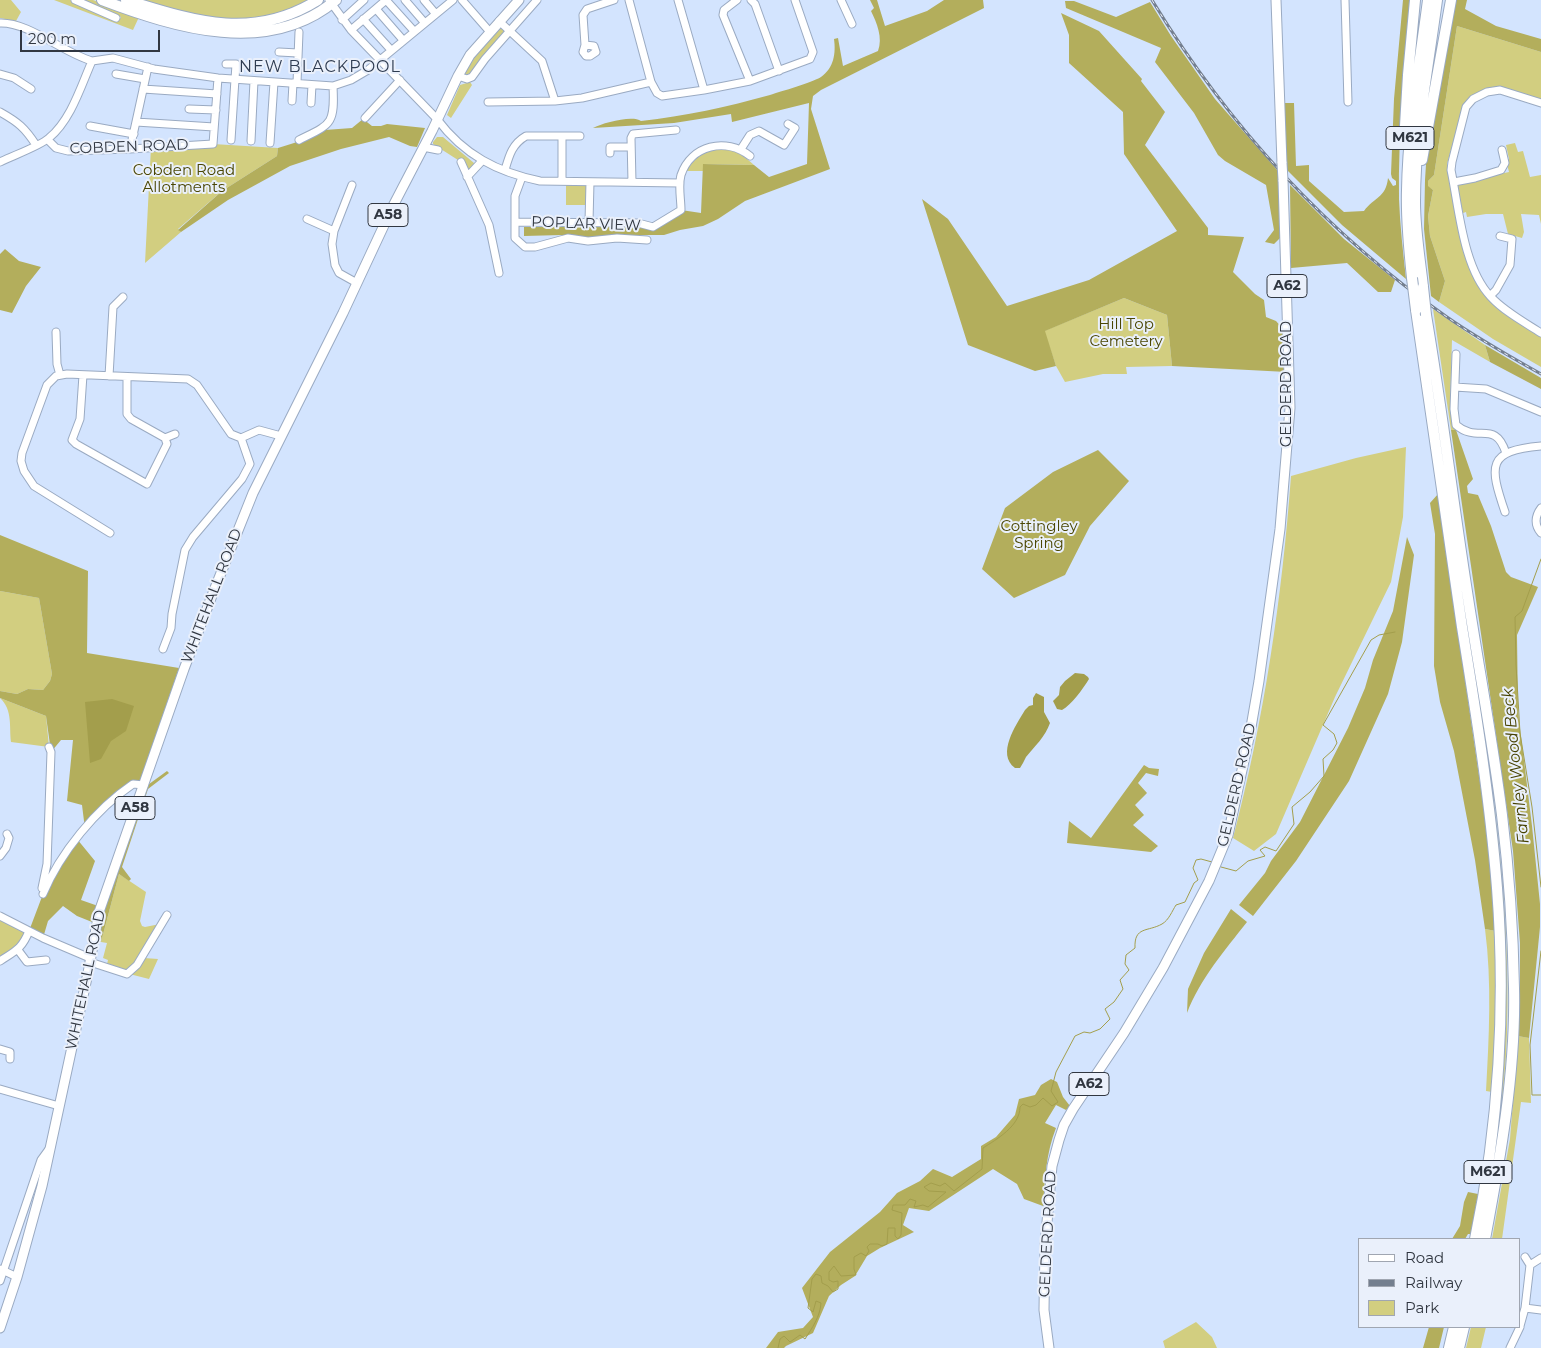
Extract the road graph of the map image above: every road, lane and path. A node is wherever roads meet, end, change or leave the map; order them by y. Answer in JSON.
{"nodes":[{"id":1,"x":75,"y":0,"type":"edge"},
{"id":2,"x":102,"y":0,"type":"edge"},
{"id":3,"x":126,"y":0,"type":"edge"},
{"id":4,"x":318,"y":0,"type":"edge"},
{"id":5,"x":364,"y":0,"type":"edge"},
{"id":6,"x":386,"y":0,"type":"edge"},
{"id":7,"x":405,"y":0,"type":"edge"},
{"id":8,"x":424,"y":0,"type":"edge"},
{"id":9,"x":462,"y":0,"type":"edge"},
{"id":10,"x":519,"y":0,"type":"edge"},
{"id":11,"x":537,"y":0,"type":"edge"},
{"id":12,"x":614,"y":0,"type":"edge"},
{"id":13,"x":629,"y":0,"type":"edge"},
{"id":14,"x":678,"y":0,"type":"edge"},
{"id":15,"x":737,"y":0,"type":"edge"},
{"id":16,"x":752,"y":0,"type":"edge"},
{"id":17,"x":795,"y":0,"type":"edge"},
{"id":18,"x":841,"y":0,"type":"edge"},
{"id":19,"x":1276,"y":0,"type":"edge"},
{"id":20,"x":1344,"y":0,"type":"edge"},
{"id":21,"x":1415,"y":0,"type":"edge"},
{"id":22,"x":1428,"y":0,"type":"edge"},
{"id":23,"x":1437,"y":0,"type":"edge"},
{"id":24,"x":1451,"y":0,"type":"edge"},
{"id":25,"x":448,"y":1,"type":"edge"},
{"id":26,"x":332,"y":2,"type":"edge"},
{"id":27,"x":305,"y":8,"type":"junction"},
{"id":28,"x":376,"y":9,"type":"junction"},
{"id":29,"x":435,"y":13,"type":"junction"},
{"id":30,"x":116,"y":18,"type":"dead end"},
{"id":31,"x":363,"y":19,"type":"junction"},
{"id":32,"x":342,"y":20,"type":"junction"},
{"id":33,"x":499,"y":21,"type":"junction"},
{"id":34,"x":424,"y":22,"type":"junction"},
{"id":35,"x":0,"y":23,"type":"edge"},
{"id":36,"x":852,"y":24,"type":"dead end"},
{"id":37,"x":351,"y":30,"type":"junction"},
{"id":38,"x":509,"y":30,"type":"junction"},
{"id":39,"x":414,"y":31,"type":"junction"},
{"id":40,"x":299,"y":32,"type":"dead end"},
{"id":41,"x":490,"y":32,"type":"junction"},
{"id":42,"x":403,"y":40,"type":"junction"},
{"id":43,"x":585,"y":45,"type":"dead end"},
{"id":44,"x":391,"y":50,"type":"junction"},
{"id":45,"x":278,"y":52,"type":"dead end"},
{"id":46,"x":298,"y":52,"type":"junction"},
{"id":47,"x":380,"y":60,"type":"junction"},
{"id":48,"x":92,"y":61,"type":"junction"},
{"id":49,"x":226,"y":64,"type":"dead end"},
{"id":50,"x":148,"y":67,"type":"junction"},
{"id":51,"x":778,"y":71,"type":"junction"},
{"id":52,"x":0,"y":74,"type":"edge"},
{"id":53,"x":116,"y":74,"type":"dead end"},
{"id":54,"x":458,"y":76,"type":"junction"},
{"id":55,"x":218,"y":78,"type":"junction"},
{"id":56,"x":145,"y":79,"type":"junction"},
{"id":57,"x":235,"y":79,"type":"junction"},
{"id":58,"x":400,"y":80,"type":"junction"},
{"id":59,"x":254,"y":81,"type":"junction"},
{"id":60,"x":750,"y":81,"type":"junction"},
{"id":61,"x":274,"y":82,"type":"junction"},
{"id":62,"x":651,"y":82,"type":"junction"},
{"id":63,"x":295,"y":83,"type":"junction"},
{"id":64,"x":312,"y":85,"type":"junction"},
{"id":65,"x":333,"y":86,"type":"junction"},
{"id":66,"x":31,"y":89,"type":"dead end"},
{"id":67,"x":143,"y":89,"type":"junction"},
{"id":68,"x":704,"y":90,"type":"junction"},
{"id":69,"x":217,"y":94,"type":"junction"},
{"id":70,"x":555,"y":100,"type":"junction"},
{"id":71,"x":292,"y":101,"type":"dead end"},
{"id":72,"x":488,"y":102,"type":"dead end"},
{"id":73,"x":1348,"y":102,"type":"dead end"},
{"id":74,"x":311,"y":103,"type":"dead end"},
{"id":75,"x":1541,"y":103,"type":"edge"},
{"id":76,"x":189,"y":109,"type":"dead end"},
{"id":77,"x":216,"y":110,"type":"junction"},
{"id":78,"x":0,"y":112,"type":"edge"},
{"id":79,"x":365,"y":118,"type":"dead end"},
{"id":80,"x":438,"y":119,"type":"junction"},
{"id":81,"x":136,"y":122,"type":"junction"},
{"id":82,"x":788,"y":124,"type":"dead end"},
{"id":83,"x":90,"y":126,"type":"dead end"},
{"id":84,"x":214,"y":127,"type":"junction"},
{"id":85,"x":676,"y":130,"type":"dead end"},
{"id":86,"x":134,"y":134,"type":"junction"},
{"id":87,"x":562,"y":136,"type":"junction"},
{"id":88,"x":580,"y":136,"type":"dead end"},
{"id":89,"x":48,"y":140,"type":"junction"},
{"id":90,"x":231,"y":140,"type":"dead end"},
{"id":91,"x":299,"y":140,"type":"dead end"},
{"id":92,"x":251,"y":141,"type":"dead end"},
{"id":93,"x":270,"y":143,"type":"dead end"},
{"id":94,"x":36,"y":145,"type":"junction"},
{"id":95,"x":423,"y":147,"type":"junction"},
{"id":96,"x":631,"y":147,"type":"junction"},
{"id":97,"x":610,"y":148,"type":"dead end"},
{"id":98,"x":130,"y":149,"type":"junction"},
{"id":99,"x":741,"y":149,"type":"junction"},
{"id":100,"x":438,"y":150,"type":"dead end"},
{"id":101,"x":1502,"y":150,"type":"dead end"},
{"id":102,"x":750,"y":156,"type":"dead end"},
{"id":103,"x":482,"y":161,"type":"junction"},
{"id":104,"x":0,"y":162,"type":"edge"},
{"id":105,"x":461,"y":162,"type":"dead end"},
{"id":106,"x":505,"y":170,"type":"junction"},
{"id":107,"x":467,"y":177,"type":"junction"},
{"id":108,"x":522,"y":177,"type":"junction"},
{"id":109,"x":562,"y":181,"type":"junction"},
{"id":110,"x":590,"y":182,"type":"junction"},
{"id":111,"x":632,"y":182,"type":"junction"},
{"id":112,"x":1454,"y":182,"type":"junction"},
{"id":113,"x":680,"y":183,"type":"junction"},
{"id":114,"x":352,"y":185,"type":"dead end"},
{"id":115,"x":1407,"y":188,"type":"junction"},
{"id":116,"x":307,"y":219,"type":"dead end"},
{"id":117,"x":515,"y":222,"type":"junction"},
{"id":118,"x":589,"y":222,"type":"junction"},
{"id":119,"x":334,"y":231,"type":"junction"},
{"id":120,"x":1500,"y":236,"type":"dead end"},
{"id":121,"x":647,"y":240,"type":"dead end"},
{"id":122,"x":1420,"y":263,"type":"junction"},
{"id":123,"x":499,"y":273,"type":"dead end"},
{"id":124,"x":357,"y":282,"type":"junction"},
{"id":125,"x":1490,"y":296,"type":"junction"},
{"id":126,"x":123,"y":298,"type":"dead end"},
{"id":127,"x":56,"y":332,"type":"dead end"},
{"id":128,"x":1541,"y":333,"type":"edge"},
{"id":129,"x":1456,"y":354,"type":"dead end"},
{"id":130,"x":60,"y":375,"type":"junction"},
{"id":131,"x":83,"y":375,"type":"junction"},
{"id":132,"x":109,"y":376,"type":"junction"},
{"id":133,"x":127,"y":377,"type":"junction"},
{"id":134,"x":1455,"y":387,"type":"junction"},
{"id":135,"x":1541,"y":412,"type":"edge"},
{"id":136,"x":176,"y":434,"type":"dead end"},
{"id":137,"x":281,"y":436,"type":"junction"},
{"id":138,"x":165,"y":438,"type":"junction"},
{"id":139,"x":241,"y":438,"type":"junction"},
{"id":140,"x":1541,"y":446,"type":"edge"},
{"id":141,"x":1506,"y":453,"type":"junction"},
{"id":142,"x":1447,"y":482,"type":"junction"},
{"id":143,"x":1448,"y":495,"type":"junction"},
{"id":144,"x":1541,"y":508,"type":"edge"},
{"id":145,"x":1505,"y":512,"type":"dead end"},
{"id":146,"x":110,"y":533,"type":"dead end"},
{"id":147,"x":1541,"y":533,"type":"edge"},
{"id":148,"x":163,"y":649,"type":"dead end"},
{"id":149,"x":49,"y":747,"type":"dead end"},
{"id":150,"x":144,"y":785,"type":"junction"},
{"id":151,"x":7,"y":834,"type":"dead end"},
{"id":152,"x":0,"y":856,"type":"edge"},
{"id":153,"x":167,"y":915,"type":"dead end"},
{"id":154,"x":0,"y":916,"type":"edge"},
{"id":155,"x":29,"y":931,"type":"junction"},
{"id":156,"x":18,"y":950,"type":"junction"},
{"id":157,"x":46,"y":960,"type":"dead end"},
{"id":158,"x":90,"y":960,"type":"junction"},
{"id":159,"x":0,"y":961,"type":"edge"},
{"id":160,"x":0,"y":1049,"type":"edge"},
{"id":161,"x":10,"y":1060,"type":"dead end"},
{"id":162,"x":0,"y":1089,"type":"edge"},
{"id":163,"x":60,"y":1106,"type":"junction"},
{"id":164,"x":51,"y":1146,"type":"junction"},
{"id":165,"x":20,"y":1227,"type":"junction"},
{"id":166,"x":31,"y":1230,"type":"junction"},
{"id":167,"x":1475,"y":1238,"type":"edge"},
{"id":168,"x":1484,"y":1238,"type":"edge"},
{"id":169,"x":1525,"y":1257,"type":"dead end"},
{"id":170,"x":1541,"y":1258,"type":"edge"},
{"id":171,"x":1530,"y":1265,"type":"junction"},
{"id":172,"x":2,"y":1270,"type":"edge"},
{"id":173,"x":17,"y":1277,"type":"junction"},
{"id":174,"x":0,"y":1281,"type":"edge"},
{"id":175,"x":1525,"y":1308,"type":"junction"},
{"id":176,"x":1541,"y":1310,"type":"edge"},
{"id":177,"x":1521,"y":1323,"type":"edge"},
{"id":178,"x":0,"y":1328,"type":"edge"},
{"id":179,"x":1454,"y":1328,"type":"edge"},
{"id":180,"x":1464,"y":1328,"type":"edge"},
{"id":181,"x":1520,"y":1328,"type":"edge"},
{"id":182,"x":1048,"y":1348,"type":"edge"},
{"id":183,"x":1449,"y":1348,"type":"edge"},
{"id":184,"x":1459,"y":1348,"type":"edge"},
{"id":185,"x":1510,"y":1348,"type":"edge"}],
"edges":[{"from":1,"to":30,"type":"street"},
{"from":2,"to":26,"type":"highway"},
{"from":3,"to":27,"type":"highway"},
{"from":4,"to":27,"type":"highway"},
{"from":5,"to":32,"type":"street"},
{"from":6,"to":28,"type":"street"},
{"from":6,"to":39,"type":"street"},
{"from":7,"to":34,"type":"street"},
{"from":8,"to":29,"type":"street"},
{"from":9,"to":41,"type":"street"},
{"from":10,"to":33,"type":"main road","name":"WHITEHALL ROAD","number":"A58"},
{"from":11,"to":38,"type":"street"},
{"from":12,"to":43,"type":"street"},
{"from":13,"to":62,"type":"street"},
{"from":14,"to":68,"type":"street"},
{"from":15,"to":60,"type":"street"},
{"from":16,"to":51,"type":"street"},
{"from":17,"to":51,"type":"street"},
{"from":18,"to":36,"type":"street"},
{"from":19,"to":182,"type":"main road","name":"GELDERD ROAD","number":"A62","bridge":true},
{"from":20,"to":73,"type":"street"},
{"from":21,"to":115,"type":"highway"},
{"from":22,"to":115,"type":"highway","number":"M621"},
{"from":23,"to":122,"type":"highway","number":"M621"},
{"from":24,"to":122,"type":"highway"},
{"from":25,"to":29,"type":"street"},
{"from":26,"to":27,"type":"highway"},
{"from":26,"to":32,"type":"street"},
{"from":28,"to":31,"type":"street"},
{"from":28,"to":42,"type":"street"},
{"from":29,"to":34,"type":"street"},
{"from":31,"to":37,"type":"street"},
{"from":31,"to":44,"type":"street"},
{"from":32,"to":37,"type":"street"},
{"from":33,"to":38,"type":"street"},
{"from":33,"to":41,"type":"main road","name":"WHITEHALL ROAD","number":"A58"},
{"from":34,"to":39,"type":"street"},
{"from":35,"to":48,"type":"street"},
{"from":37,"to":47,"type":"street"},
{"from":38,"to":54,"type":"street"},
{"from":38,"to":70,"type":"street"},
{"from":39,"to":42,"type":"street"},
{"from":40,"to":46,"type":"street"},
{"from":41,"to":54,"type":"main road","name":"WHITEHALL ROAD","number":"A58"},
{"from":42,"to":44,"type":"street"},
{"from":44,"to":47,"type":"street"},
{"from":45,"to":46,"type":"street"},
{"from":46,"to":63,"type":"street"},
{"from":47,"to":58,"type":"street"},
{"from":47,"to":65,"type":"street"},
{"from":48,"to":50,"type":"street"},
{"from":48,"to":89,"type":"street"},
{"from":49,"to":57,"type":"street"},
{"from":50,"to":55,"type":"street"},
{"from":50,"to":56,"type":"street"},
{"from":51,"to":60,"type":"street"},
{"from":52,"to":66,"type":"street"},
{"from":53,"to":56,"type":"street"},
{"from":54,"to":80,"type":"main road","name":"WHITEHALL ROAD","number":"A58"},
{"from":55,"to":57,"type":"street"},
{"from":55,"to":69,"type":"street"},
{"from":56,"to":67,"type":"street"},
{"from":57,"to":59,"type":"street"},
{"from":57,"to":90,"type":"street"},
{"from":58,"to":79,"type":"street"},
{"from":58,"to":80,"type":"street"},
{"from":59,"to":61,"type":"street"},
{"from":59,"to":92,"type":"street"},
{"from":60,"to":68,"type":"street"},
{"from":61,"to":63,"type":"street"},
{"from":61,"to":93,"type":"street"},
{"from":62,"to":68,"type":"street"},
{"from":62,"to":70,"type":"street"},
{"from":63,"to":64,"type":"street"},
{"from":63,"to":71,"type":"street"},
{"from":64,"to":65,"type":"street"},
{"from":64,"to":74,"type":"street"},
{"from":65,"to":91,"type":"street"},
{"from":67,"to":69,"type":"street"},
{"from":67,"to":81,"type":"street"},
{"from":69,"to":77,"type":"street"},
{"from":70,"to":72,"type":"street"},
{"from":75,"to":112,"type":"street"},
{"from":76,"to":77,"type":"street"},
{"from":77,"to":84,"type":"street"},
{"from":78,"to":94,"type":"street"},
{"from":80,"to":95,"type":"main road","name":"WHITEHALL ROAD","number":"A58"},
{"from":80,"to":103,"type":"street"},
{"from":81,"to":84,"type":"street"},
{"from":81,"to":86,"type":"street"},
{"from":82,"to":99,"type":"street"},
{"from":83,"to":86,"type":"street"},
{"from":84,"to":98,"type":"street","name":"COBDEN ROAD"},
{"from":85,"to":96,"type":"street"},
{"from":86,"to":98,"type":"street"},
{"from":87,"to":88,"type":"street"},
{"from":87,"to":106,"type":"street"},
{"from":87,"to":109,"type":"street"},
{"from":89,"to":94,"type":"street"},
{"from":89,"to":98,"type":"street","name":"COBDEN ROAD"},
{"from":94,"to":104,"type":"street"},
{"from":95,"to":100,"type":"street"},
{"from":95,"to":124,"type":"main road","name":"WHITEHALL ROAD","number":"A58"},
{"from":96,"to":97,"type":"street"},
{"from":96,"to":111,"type":"street"},
{"from":99,"to":102,"type":"street"},
{"from":99,"to":113,"type":"street"},
{"from":101,"to":112,"type":"street"},
{"from":103,"to":106,"type":"street"},
{"from":103,"to":107,"type":"street"},
{"from":105,"to":107,"type":"street"},
{"from":106,"to":108,"type":"street"},
{"from":107,"to":123,"type":"street"},
{"from":108,"to":109,"type":"street"},
{"from":108,"to":117,"type":"street"},
{"from":109,"to":110,"type":"street"},
{"from":110,"to":111,"type":"street"},
{"from":110,"to":118,"type":"street"},
{"from":111,"to":113,"type":"street"},
{"from":112,"to":125,"type":"street"},
{"from":113,"to":118,"type":"street","name":"POPLAR VIEW"},
{"from":114,"to":119,"type":"street"},
{"from":115,"to":142,"type":"highway","number":"M621","bridge":true},
{"from":116,"to":119,"type":"street"},
{"from":117,"to":118,"type":"street","name":"POPLAR VIEW"},
{"from":117,"to":121,"type":"street"},
{"from":119,"to":124,"type":"street"},
{"from":120,"to":125,"type":"street"},
{"from":122,"to":142,"type":"highway","number":"M621","bridge":true},
{"from":124,"to":137,"type":"main road","name":"WHITEHALL ROAD","number":"A58"},
{"from":125,"to":128,"type":"street"},
{"from":126,"to":132,"type":"street"},
{"from":127,"to":130,"type":"street"},
{"from":129,"to":134,"type":"street"},
{"from":130,"to":131,"type":"street"},
{"from":130,"to":146,"type":"street"},
{"from":131,"to":132,"type":"street"},
{"from":131,"to":138,"type":"street"},
{"from":132,"to":133,"type":"street"},
{"from":133,"to":138,"type":"street"},
{"from":133,"to":139,"type":"street"},
{"from":134,"to":135,"type":"street"},
{"from":134,"to":141,"type":"street"},
{"from":136,"to":138,"type":"street"},
{"from":137,"to":139,"type":"street"},
{"from":137,"to":150,"type":"main road","name":"WHITEHALL ROAD","number":"A58"},
{"from":139,"to":148,"type":"street"},
{"from":140,"to":141,"type":"street"},
{"from":141,"to":145,"type":"street"},
{"from":142,"to":143,"type":"highway","number":"M621"},
{"from":143,"to":167,"type":"highway","number":"M621"},
{"from":143,"to":168,"type":"highway","number":"M621"},
{"from":144,"to":147,"type":"street"},
{"from":149,"to":150,"type":"street"},
{"from":150,"to":158,"type":"main road","name":"WHITEHALL ROAD","number":"A58"},
{"from":151,"to":152,"type":"street"},
{"from":153,"to":158,"type":"street"},
{"from":154,"to":155,"type":"street"},
{"from":155,"to":156,"type":"street"},
{"from":155,"to":158,"type":"street"},
{"from":156,"to":157,"type":"street"},
{"from":156,"to":159,"type":"street"},
{"from":158,"to":163,"type":"main road","name":"WHITEHALL ROAD","number":"A58"},
{"from":160,"to":161,"type":"street"},
{"from":162,"to":163,"type":"street"},
{"from":163,"to":164,"type":"main road","name":"WHITEHALL ROAD","number":"A58"},
{"from":164,"to":165,"type":"street","name":"WHITEHALL ROAD"},
{"from":164,"to":166,"type":"main road","name":"WHITEHALL ROAD","number":"A58"},
{"from":165,"to":166,"type":"street"},
{"from":165,"to":172,"type":"street","name":"WHITEHALL ROAD"},
{"from":166,"to":173,"type":"main road","name":"WHITEHALL ROAD","number":"A58"},
{"from":169,"to":171,"type":"street"},
{"from":170,"to":171,"type":"street"},
{"from":171,"to":175,"type":"street"},
{"from":172,"to":173,"type":"street"},
{"from":172,"to":174,"type":"street","name":"WHITEHALL ROAD"},
{"from":173,"to":178,"type":"main road","name":"WHITEHALL ROAD","number":"A58"},
{"from":175,"to":176,"type":"street"},
{"from":175,"to":177,"type":"street"},
{"from":179,"to":183,"type":"highway"},
{"from":180,"to":184,"type":"highway"},
{"from":181,"to":185,"type":"street"}]}
